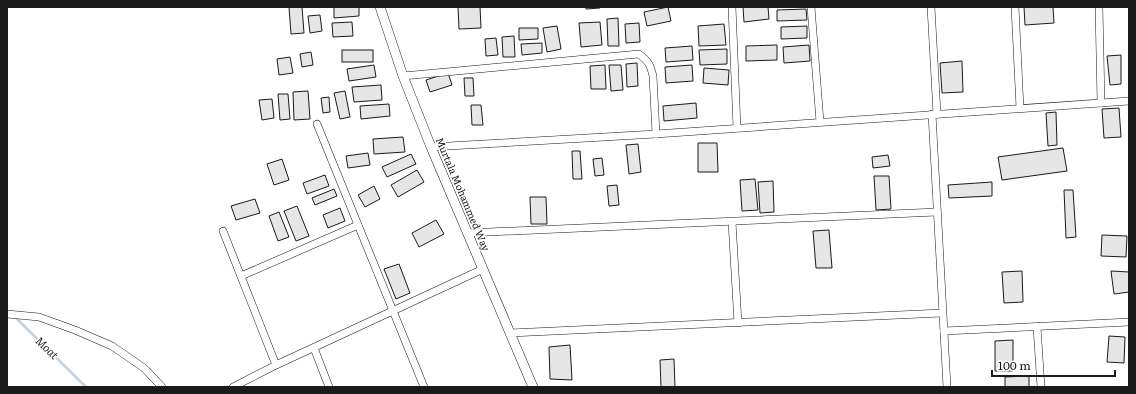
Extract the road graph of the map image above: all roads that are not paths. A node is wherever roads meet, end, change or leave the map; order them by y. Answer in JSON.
{"nodes":[{"id":1,"x":380,"y":7,"type":"edge"},
{"id":2,"x":732,"y":7,"type":"edge"},
{"id":3,"x":811,"y":7,"type":"edge"},
{"id":4,"x":931,"y":7,"type":"edge"},
{"id":5,"x":1015,"y":7,"type":"edge"},
{"id":6,"x":1099,"y":7,"type":"edge"},
{"id":7,"x":402,"y":76,"type":"junction"},
{"id":8,"x":1129,"y":101,"type":"edge"},
{"id":9,"x":1101,"y":103,"type":"junction"},
{"id":10,"x":1020,"y":108,"type":"junction"},
{"id":11,"x":935,"y":114,"type":"junction"},
{"id":12,"x":820,"y":122,"type":"junction"},
{"id":13,"x":317,"y":124,"type":"dead end"},
{"id":14,"x":737,"y":128,"type":"junction"},
{"id":15,"x":656,"y":134,"type":"junction"},
{"id":16,"x":431,"y":147,"type":"junction"},
{"id":17,"x":937,"y":212,"type":"junction"},
{"id":18,"x":732,"y":222,"type":"junction"},
{"id":19,"x":358,"y":225,"type":"junction"},
{"id":20,"x":223,"y":231,"type":"dead end"},
{"id":21,"x":467,"y":233,"type":"junction"},
{"id":22,"x":483,"y":269,"type":"junction"},
{"id":23,"x":241,"y":276,"type":"junction"},
{"id":24,"x":393,"y":312,"type":"junction"},
{"id":25,"x":942,"y":313,"type":"junction"},
{"id":26,"x":7,"y":314,"type":"edge"},
{"id":27,"x":1129,"y":322,"type":"edge"},
{"id":28,"x":738,"y":323,"type":"junction"},
{"id":29,"x":1037,"y":327,"type":"junction"},
{"id":30,"x":944,"y":331,"type":"junction"},
{"id":31,"x":510,"y":333,"type":"junction"},
{"id":32,"x":314,"y":348,"type":"junction"},
{"id":33,"x":276,"y":365,"type":"junction"},
{"id":34,"x":162,"y":387,"type":"edge"},
{"id":35,"x":233,"y":387,"type":"edge"},
{"id":36,"x":329,"y":387,"type":"edge"},
{"id":37,"x":424,"y":387,"type":"edge"},
{"id":38,"x":533,"y":387,"type":"edge"},
{"id":39,"x":946,"y":387,"type":"edge"},
{"id":40,"x":1041,"y":387,"type":"edge"}],
"edges":[{"from":1,"to":7,"type":"street","name":"Murtala Mohammed Way"},
{"from":2,"to":14,"type":"street"},
{"from":3,"to":12,"type":"street"},
{"from":4,"to":11,"type":"street"},
{"from":5,"to":10,"type":"street"},
{"from":6,"to":9,"type":"street"},
{"from":7,"to":15,"type":"street"},
{"from":7,"to":16,"type":"street","name":"Murtala Mohammed Way"},
{"from":8,"to":9,"type":"street"},
{"from":9,"to":10,"type":"street"},
{"from":10,"to":11,"type":"street"},
{"from":11,"to":12,"type":"street"},
{"from":11,"to":17,"type":"street"},
{"from":12,"to":14,"type":"street"},
{"from":13,"to":19,"type":"street"},
{"from":14,"to":15,"type":"street"},
{"from":15,"to":16,"type":"street"},
{"from":16,"to":21,"type":"street","name":"Murtala Mohammed Way"},
{"from":17,"to":18,"type":"street"},
{"from":17,"to":25,"type":"street"},
{"from":18,"to":21,"type":"street"},
{"from":18,"to":28,"type":"street"},
{"from":19,"to":23,"type":"street"},
{"from":19,"to":24,"type":"street"},
{"from":20,"to":23,"type":"street"},
{"from":21,"to":22,"type":"street","name":"Murtala Mohammed Way"},
{"from":22,"to":24,"type":"street"},
{"from":22,"to":31,"type":"street","name":"Murtala Mohammed Way"},
{"from":23,"to":33,"type":"street"},
{"from":24,"to":32,"type":"street"},
{"from":24,"to":37,"type":"street"},
{"from":25,"to":28,"type":"street"},
{"from":25,"to":30,"type":"street"},
{"from":26,"to":34,"type":"street"},
{"from":27,"to":29,"type":"street"},
{"from":28,"to":31,"type":"street"},
{"from":29,"to":30,"type":"street"},
{"from":29,"to":40,"type":"street"},
{"from":30,"to":39,"type":"street"},
{"from":31,"to":38,"type":"street","name":"Murtala Mohammed Way"},
{"from":32,"to":33,"type":"street"},
{"from":32,"to":36,"type":"street"},
{"from":33,"to":35,"type":"street"}]}
